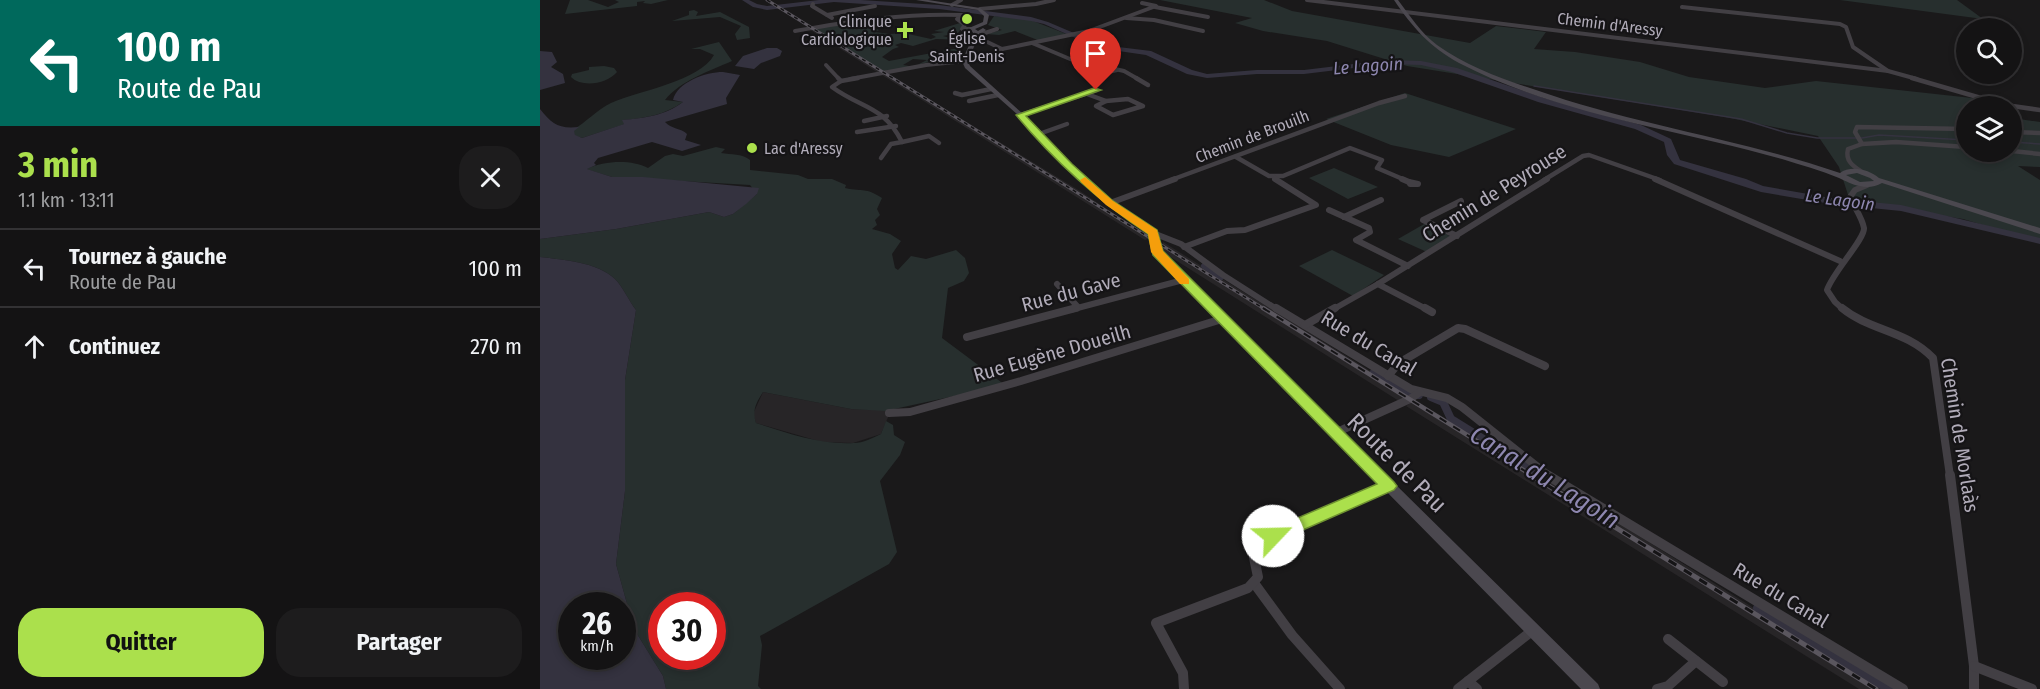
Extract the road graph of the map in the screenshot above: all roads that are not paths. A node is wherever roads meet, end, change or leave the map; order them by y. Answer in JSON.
{"nodes":[{"id":1,"x":918,"y":0,"type":"edge"},
{"id":2,"x":961,"y":0,"type":"edge"},
{"id":3,"x":1054,"y":0,"type":"edge"},
{"id":4,"x":1307,"y":0,"type":"edge"},
{"id":5,"x":1397,"y":0,"type":"edge"},
{"id":6,"x":1142,"y":3,"type":"dead end"},
{"id":7,"x":813,"y":4,"type":"dead end"},
{"id":8,"x":952,"y":4,"type":"junction"},
{"id":9,"x":875,"y":6,"type":"dead end"},
{"id":10,"x":1155,"y":7,"type":"junction"},
{"id":11,"x":1682,"y":7,"type":"dead end"},
{"id":12,"x":980,"y":9,"type":"junction"},
{"id":13,"x":827,"y":15,"type":"junction"},
{"id":14,"x":1208,"y":17,"type":"dead end"},
{"id":15,"x":1121,"y":18,"type":"junction"},
{"id":16,"x":850,"y":21,"type":"junction"},
{"id":17,"x":981,"y":28,"type":"junction"},
{"id":18,"x":795,"y":31,"type":"dead end"},
{"id":19,"x":1203,"y":31,"type":"dead end"},
{"id":20,"x":1031,"y":43,"type":"junction"},
{"id":21,"x":1002,"y":49,"type":"junction"},
{"id":22,"x":965,"y":61,"type":"junction"},
{"id":23,"x":826,"y":65,"type":"dead end"},
{"id":24,"x":1118,"y":69,"type":"junction"},
{"id":25,"x":1888,"y":71,"type":"junction"},
{"id":26,"x":1090,"y":77,"type":"dead end"},
{"id":27,"x":841,"y":81,"type":"junction"},
{"id":28,"x":1148,"y":85,"type":"dead end"},
{"id":29,"x":991,"y":89,"type":"junction"},
{"id":30,"x":1096,"y":90,"type":"dead end"},
{"id":31,"x":955,"y":93,"type":"dead end"},
{"id":32,"x":1087,"y":94,"type":"junction"},
{"id":33,"x":998,"y":95,"type":"junction"},
{"id":34,"x":1405,"y":96,"type":"dead end"},
{"id":35,"x":969,"y":101,"type":"dead end"},
{"id":36,"x":1106,"y":101,"type":"junction"},
{"id":37,"x":2040,"y":110,"type":"edge"},
{"id":38,"x":1021,"y":115,"type":"junction"},
{"id":39,"x":887,"y":116,"type":"junction"},
{"id":40,"x":864,"y":121,"type":"dead end"},
{"id":41,"x":1068,"y":125,"type":"dead end"},
{"id":42,"x":896,"y":126,"type":"junction"},
{"id":43,"x":1956,"y":129,"type":"edge"},
{"id":44,"x":857,"y":132,"type":"dead end"},
{"id":45,"x":2022,"y":132,"type":"edge"},
{"id":46,"x":2040,"y":133,"type":"edge"},
{"id":47,"x":1041,"y":135,"type":"junction"},
{"id":48,"x":1860,"y":140,"type":"junction"},
{"id":49,"x":902,"y":142,"type":"junction"},
{"id":50,"x":939,"y":143,"type":"dead end"},
{"id":51,"x":1956,"y":146,"type":"edge"},
{"id":52,"x":2022,"y":152,"type":"edge"},
{"id":53,"x":2040,"y":154,"type":"edge"},
{"id":54,"x":1236,"y":157,"type":"junction"},
{"id":55,"x":881,"y":158,"type":"dead end"},
{"id":56,"x":1850,"y":174,"type":"junction"},
{"id":57,"x":1274,"y":177,"type":"junction"},
{"id":58,"x":1408,"y":182,"type":"dead end"},
{"id":59,"x":1873,"y":183,"type":"junction"},
{"id":60,"x":1855,"y":190,"type":"junction"},
{"id":61,"x":1381,"y":200,"type":"dead end"},
{"id":62,"x":1461,"y":201,"type":"dead end"},
{"id":63,"x":1110,"y":203,"type":"junction"},
{"id":64,"x":1329,"y":210,"type":"dead end"},
{"id":65,"x":1344,"y":217,"type":"junction"},
{"id":66,"x":2040,"y":231,"type":"edge"},
{"id":67,"x":1153,"y":233,"type":"junction"},
{"id":68,"x":1457,"y":236,"type":"junction"},
{"id":69,"x":1184,"y":247,"type":"junction"},
{"id":70,"x":1840,"y":261,"type":"junction"},
{"id":71,"x":1408,"y":266,"type":"junction"},
{"id":72,"x":1183,"y":280,"type":"junction"},
{"id":73,"x":1056,"y":284,"type":"dead end"},
{"id":74,"x":1378,"y":284,"type":"junction"},
{"id":75,"x":1078,"y":308,"type":"junction"},
{"id":76,"x":1432,"y":312,"type":"dead end"},
{"id":77,"x":1222,"y":319,"type":"junction"},
{"id":78,"x":1305,"y":325,"type":"junction"},
{"id":79,"x":966,"y":337,"type":"dead end"},
{"id":80,"x":1545,"y":366,"type":"dead end"},
{"id":81,"x":1388,"y":376,"type":"junction"},
{"id":82,"x":1418,"y":394,"type":"junction"},
{"id":83,"x":889,"y":413,"type":"dead end"},
{"id":84,"x":1335,"y":433,"type":"junction"},
{"id":85,"x":1388,"y":486,"type":"junction"},
{"id":86,"x":1254,"y":583,"type":"junction"},
{"id":87,"x":1532,"y":631,"type":"junction"},
{"id":88,"x":1668,"y":639,"type":"dead end"},
{"id":89,"x":1696,"y":660,"type":"junction"},
{"id":90,"x":1974,"y":666,"type":"junction"},
{"id":91,"x":1723,"y":682,"type":"dead end"},
{"id":92,"x":1468,"y":686,"type":"edge"},
{"id":93,"x":1184,"y":689,"type":"edge"},
{"id":94,"x":1340,"y":689,"type":"edge"},
{"id":95,"x":1592,"y":689,"type":"edge"},
{"id":96,"x":1657,"y":689,"type":"edge"},
{"id":97,"x":1903,"y":689,"type":"edge"},
{"id":98,"x":1974,"y":689,"type":"edge"},
{"id":99,"x":2032,"y":689,"type":"edge"}],
"edges":[{"from":1,"to":8,"type":"main road"},
{"from":2,"to":8,"type":"street"},
{"from":3,"to":12,"type":"street"},
{"from":4,"to":25,"type":"street","name":"Chemin d'Aressy"},
{"from":5,"to":56,"type":"main road"},
{"from":6,"to":10,"type":"street"},
{"from":7,"to":13,"type":"street"},
{"from":8,"to":12,"type":"main road"},
{"from":9,"to":13,"type":"street"},
{"from":10,"to":14,"type":"street"},
{"from":10,"to":15,"type":"street"},
{"from":11,"to":25,"type":"street"},
{"from":12,"to":17,"type":"main road"},
{"from":13,"to":16,"type":"street"},
{"from":15,"to":19,"type":"street"},
{"from":15,"to":20,"type":"street"},
{"from":16,"to":17,"type":"street"},
{"from":16,"to":18,"type":"street"},
{"from":17,"to":21,"type":"street"},
{"from":17,"to":22,"type":"main road"},
{"from":20,"to":21,"type":"street"},
{"from":20,"to":24,"type":"street"},
{"from":21,"to":22,"type":"street"},
{"from":22,"to":27,"type":"street"},
{"from":22,"to":29,"type":"main road"},
{"from":23,"to":27,"type":"street"},
{"from":24,"to":26,"type":"street"},
{"from":24,"to":28,"type":"street"},
{"from":25,"to":37,"type":"street"},
{"from":27,"to":39,"type":"street"},
{"from":29,"to":31,"type":"street"},
{"from":29,"to":33,"type":"main road"},
{"from":30,"to":32,"type":"street"},
{"from":32,"to":36,"type":"street"},
{"from":32,"to":38,"type":"street"},
{"from":33,"to":35,"type":"street"},
{"from":33,"to":38,"type":"main road"},
{"from":34,"to":54,"type":"street","name":"Chemin de Brouilh"},
{"from":36,"to":36,"type":"street"},
{"from":38,"to":47,"type":"main road"},
{"from":39,"to":40,"type":"street"},
{"from":39,"to":42,"type":"street"},
{"from":41,"to":47,"type":"street"},
{"from":42,"to":44,"type":"street"},
{"from":42,"to":49,"type":"street"},
{"from":43,"to":48,"type":"street"},
{"from":45,"to":46,"type":"street"},
{"from":47,"to":63,"type":"main road"},
{"from":48,"to":51,"type":"street"},
{"from":48,"to":56,"type":"street"},
{"from":49,"to":50,"type":"street"},
{"from":49,"to":55,"type":"street"},
{"from":52,"to":53,"type":"street"},
{"from":54,"to":57,"type":"street"},
{"from":54,"to":63,"type":"street","name":"Chemin de Brouilh"},
{"from":56,"to":59,"type":"main road"},
{"from":56,"to":59,"type":"main road"},
{"from":56,"to":60,"type":"street"},
{"from":57,"to":58,"type":"street"},
{"from":57,"to":69,"type":"street"},
{"from":59,"to":60,"type":"street"},
{"from":59,"to":66,"type":"main road"},
{"from":60,"to":70,"type":"street","name":"Chemin de Morlaàs"},
{"from":61,"to":65,"type":"street"},
{"from":62,"to":68,"type":"street"},
{"from":63,"to":67,"type":"main road"},
{"from":64,"to":65,"type":"street"},
{"from":65,"to":71,"type":"street"},
{"from":67,"to":69,"type":"street","name":"Rue du Canal"},
{"from":67,"to":72,"type":"main road","name":"Route de Pau"},
{"from":68,"to":70,"type":"street","name":"Chemin de Peyrouse"},
{"from":68,"to":71,"type":"street","name":"Chemin de Peyrouse"},
{"from":69,"to":78,"type":"street","name":"Rue du Canal"},
{"from":70,"to":90,"type":"street","name":"Chemin de Morlaàs"},
{"from":71,"to":74,"type":"street","name":"Chemin de Peyrouse"},
{"from":72,"to":75,"type":"street","name":"Rue du Gave"},
{"from":72,"to":77,"type":"main road","name":"Route de Pau"},
{"from":73,"to":75,"type":"street"},
{"from":74,"to":76,"type":"street"},
{"from":74,"to":78,"type":"street","name":"Chemin de Peyrouse"},
{"from":75,"to":79,"type":"street","name":"Rue du Gave"},
{"from":77,"to":83,"type":"street","name":"Rue Eugène Doueilh"},
{"from":77,"to":84,"type":"main road","name":"Route de Pau"},
{"from":78,"to":81,"type":"street","name":"Rue du Canal"},
{"from":80,"to":81,"type":"street"},
{"from":81,"to":82,"type":"street","name":"Rue du Canal"},
{"from":82,"to":84,"type":"street"},
{"from":82,"to":97,"type":"street","name":"Rue du Canal"},
{"from":84,"to":85,"type":"main road","name":"Route de Pau"},
{"from":85,"to":86,"type":"street"},
{"from":85,"to":87,"type":"main road","name":"Route de Pau"},
{"from":86,"to":93,"type":"street"},
{"from":86,"to":94,"type":"street"},
{"from":87,"to":92,"type":"street"},
{"from":87,"to":95,"type":"main road","name":"Route de Pau"},
{"from":88,"to":89,"type":"street"},
{"from":89,"to":91,"type":"street"},
{"from":89,"to":96,"type":"street"},
{"from":90,"to":98,"type":"street","name":"Chemin de Morlaàs"},
{"from":90,"to":99,"type":"street"}]}
